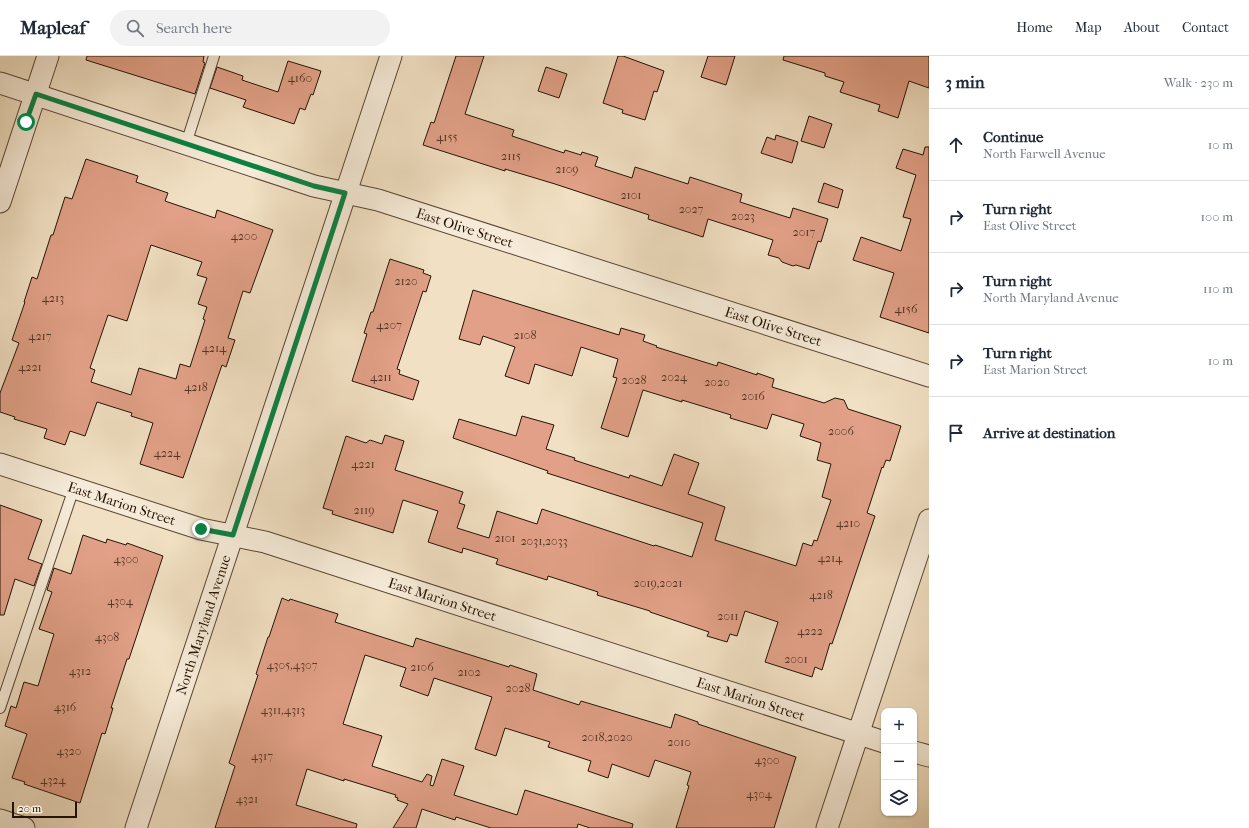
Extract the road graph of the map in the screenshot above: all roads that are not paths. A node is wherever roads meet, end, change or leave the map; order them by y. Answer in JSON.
{"nodes":[{"id":1,"x":48,"y":56,"type":"edge"},
{"id":2,"x":214,"y":56,"type":"edge"},
{"id":3,"x":391,"y":56,"type":"edge"},
{"id":4,"x":0,"y":83,"type":"edge"},
{"id":5,"x":36,"y":94,"type":"junction"},
{"id":6,"x":186,"y":144,"type":"junction"},
{"id":7,"x":345,"y":193,"type":"junction"},
{"id":8,"x":0,"y":202,"type":"edge"},
{"id":9,"x":929,"y":376,"type":"edge"},
{"id":10,"x":0,"y":464,"type":"edge"},
{"id":11,"x":74,"y":488,"type":"junction"},
{"id":12,"x":929,"y":520,"type":"edge"},
{"id":13,"x":233,"y":535,"type":"junction"},
{"id":14,"x":0,"y":708,"type":"edge"},
{"id":15,"x":858,"y":734,"type":"junction"},
{"id":16,"x":881,"y":741,"type":"edge"},
{"id":17,"x":917,"y":753,"type":"edge"},
{"id":18,"x":929,"y":756,"type":"edge"},
{"id":19,"x":0,"y":820,"type":"edge"},
{"id":20,"x":24,"y":828,"type":"edge"},
{"id":21,"x":136,"y":828,"type":"edge"},
{"id":22,"x":827,"y":828,"type":"edge"}],
"edges":[{"from":1,"to":5,"type":"street"},
{"from":2,"to":6,"type":"lane"},
{"from":3,"to":7,"type":"street","name":"North Maryland Avenue"},
{"from":4,"to":5,"type":"street","name":"East Olive Street"},
{"from":5,"to":6,"type":"street","name":"East Olive Street"},
{"from":5,"to":8,"type":"street"},
{"from":6,"to":7,"type":"street","name":"East Olive Street"},
{"from":7,"to":9,"type":"street","name":"East Olive Street"},
{"from":7,"to":13,"type":"street","name":"North Maryland Avenue"},
{"from":10,"to":11,"type":"street","name":"East Marion Street"},
{"from":11,"to":13,"type":"street","name":"East Marion Street"},
{"from":11,"to":14,"type":"lane"},
{"from":12,"to":15,"type":"street"},
{"from":13,"to":15,"type":"street","name":"East Marion Street"},
{"from":13,"to":21,"type":"street","name":"North Maryland Avenue"},
{"from":15,"to":16,"type":"street","name":"East Marion Street"},
{"from":15,"to":22,"type":"street"},
{"from":17,"to":18,"type":"street"},
{"from":19,"to":20,"type":"street"}]}
